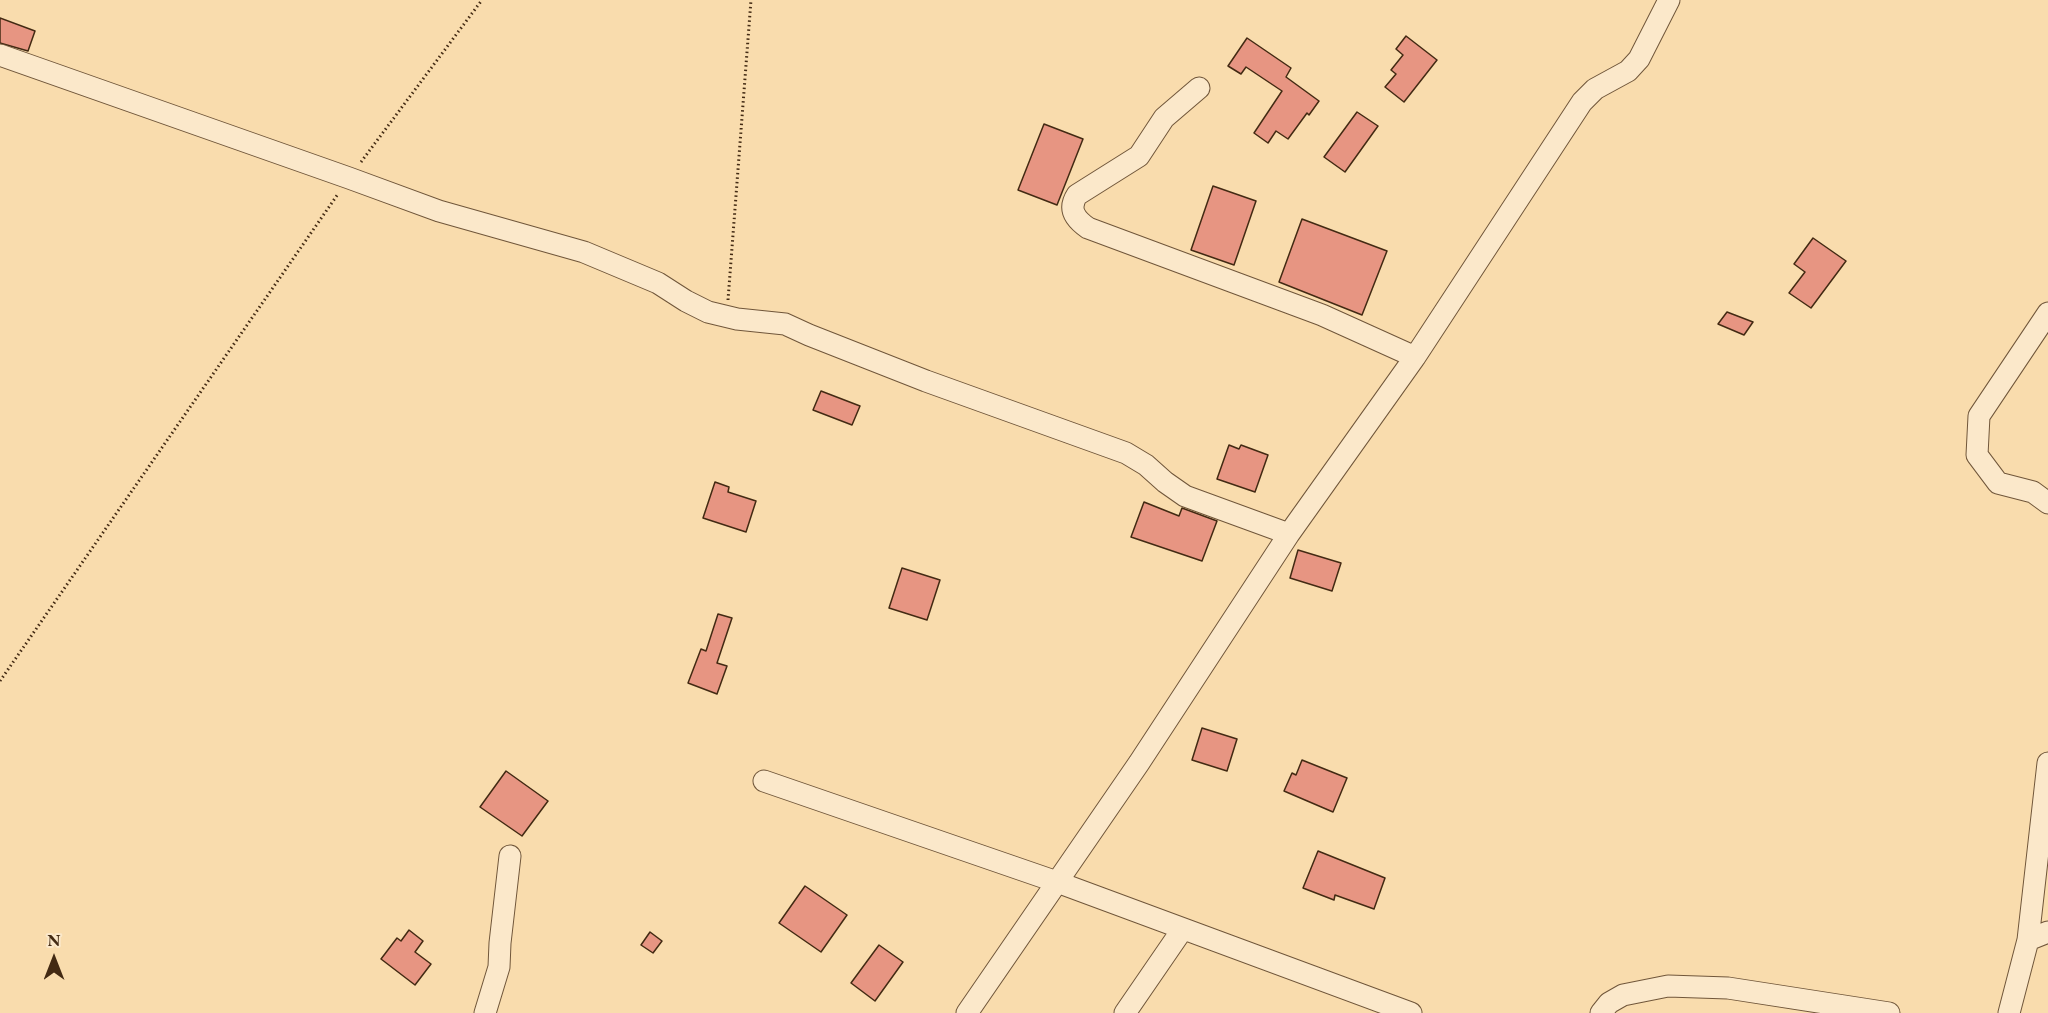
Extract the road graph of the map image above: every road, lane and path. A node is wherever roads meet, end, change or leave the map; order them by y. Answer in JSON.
{"nodes":[{"id":1,"x":482,"y":0,"type":"edge"},
{"id":2,"x":751,"y":0,"type":"edge"},
{"id":3,"x":1670,"y":0,"type":"edge"},
{"id":4,"x":0,"y":55,"type":"edge"},
{"id":5,"x":1199,"y":88,"type":"dead end"},
{"id":6,"x":349,"y":178,"type":"junction"},
{"id":7,"x":2048,"y":313,"type":"edge"},
{"id":8,"x":727,"y":317,"type":"junction"},
{"id":9,"x":1415,"y":357,"type":"junction"},
{"id":10,"x":2048,"y":503,"type":"edge"},
{"id":11,"x":1289,"y":534,"type":"junction"},
{"id":12,"x":0,"y":681,"type":"edge"},
{"id":13,"x":2048,"y":763,"type":"edge"},
{"id":14,"x":764,"y":781,"type":"dead end"},
{"id":15,"x":510,"y":856,"type":"dead end"},
{"id":16,"x":1057,"y":882,"type":"junction"},
{"id":17,"x":1182,"y":930,"type":"junction"},
{"id":18,"x":2048,"y":932,"type":"edge"},
{"id":19,"x":2028,"y":940,"type":"junction"},
{"id":20,"x":1780,"y":1005,"type":"edge"},
{"id":21,"x":485,"y":1013,"type":"edge"},
{"id":22,"x":967,"y":1013,"type":"edge"},
{"id":23,"x":1125,"y":1013,"type":"edge"},
{"id":24,"x":1411,"y":1013,"type":"edge"},
{"id":25,"x":1601,"y":1013,"type":"edge"},
{"id":26,"x":1888,"y":1013,"type":"edge"},
{"id":27,"x":2009,"y":1013,"type":"edge"}],
"edges":[{"from":1,"to":6,"type":"path"},
{"from":2,"to":8,"type":"path"},
{"from":3,"to":9,"type":"street"},
{"from":4,"to":6,"type":"street"},
{"from":5,"to":9,"type":"street"},
{"from":6,"to":8,"type":"street"},
{"from":6,"to":12,"type":"path"},
{"from":7,"to":10,"type":"street"},
{"from":8,"to":11,"type":"street"},
{"from":9,"to":11,"type":"street"},
{"from":11,"to":16,"type":"street"},
{"from":13,"to":19,"type":"street"},
{"from":14,"to":16,"type":"street"},
{"from":15,"to":21,"type":"street"},
{"from":16,"to":17,"type":"street"},
{"from":16,"to":22,"type":"street"},
{"from":17,"to":23,"type":"street"},
{"from":17,"to":24,"type":"street"},
{"from":18,"to":19,"type":"street"},
{"from":19,"to":27,"type":"street"},
{"from":20,"to":25,"type":"street"},
{"from":20,"to":26,"type":"street"}]}
